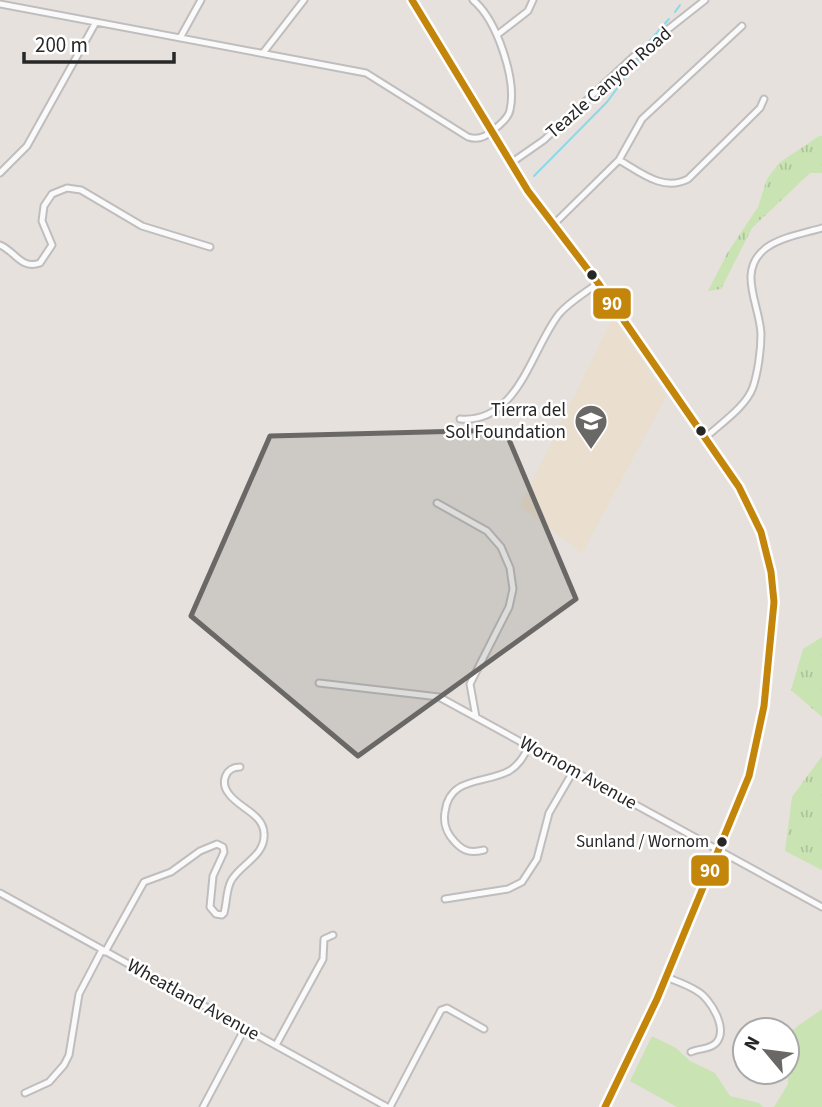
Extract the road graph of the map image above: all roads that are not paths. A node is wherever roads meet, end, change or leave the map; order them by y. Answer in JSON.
{"nodes":[{"id":1,"x":201,"y":0,"type":"edge"},
{"id":2,"x":304,"y":0,"type":"edge"},
{"id":3,"x":412,"y":0,"type":"edge"},
{"id":4,"x":473,"y":0,"type":"edge"},
{"id":5,"x":533,"y":0,"type":"edge"},
{"id":6,"x":705,"y":0,"type":"edge"},
{"id":7,"x":0,"y":4,"type":"edge"},
{"id":8,"x":96,"y":22,"type":"junction"},
{"id":9,"x":742,"y":26,"type":"dead end"},
{"id":10,"x":497,"y":35,"type":"junction"},
{"id":11,"x":180,"y":38,"type":"junction"},
{"id":12,"x":263,"y":53,"type":"junction"},
{"id":13,"x":764,"y":99,"type":"dead end"},
{"id":14,"x":492,"y":131,"type":"junction"},
{"id":15,"x":619,"y":160,"type":"junction"},
{"id":16,"x":511,"y":163,"type":"junction"},
{"id":17,"x":0,"y":173,"type":"edge"},
{"id":18,"x":552,"y":225,"type":"junction"},
{"id":19,"x":822,"y":228,"type":"edge"},
{"id":20,"x":0,"y":245,"type":"edge"},
{"id":21,"x":210,"y":247,"type":"dead end"},
{"id":22,"x":598,"y":284,"type":"junction"},
{"id":23,"x":460,"y":419,"type":"dead end"},
{"id":24,"x":705,"y":438,"type":"junction"},
{"id":25,"x":438,"y":503,"type":"dead end"},
{"id":26,"x":319,"y":683,"type":"dead end"},
{"id":27,"x":476,"y":717,"type":"junction"},
{"id":28,"x":529,"y":746,"type":"junction"},
{"id":29,"x":240,"y":767,"type":"dead end"},
{"id":30,"x":574,"y":770,"type":"junction"},
{"id":31,"x":484,"y":850,"type":"dead end"},
{"id":32,"x":719,"y":851,"type":"junction"},
{"id":33,"x":0,"y":893,"type":"edge"},
{"id":34,"x":444,"y":899,"type":"dead end"},
{"id":35,"x":822,"y":907,"type":"edge"},
{"id":36,"x":333,"y":935,"type":"dead end"},
{"id":37,"x":103,"y":951,"type":"junction"},
{"id":38,"x":666,"y":977,"type":"junction"},
{"id":39,"x":245,"y":1028,"type":"junction"},
{"id":40,"x":484,"y":1030,"type":"dead end"},
{"id":41,"x":276,"y":1045,"type":"junction"},
{"id":42,"x":691,"y":1052,"type":"dead end"},
{"id":43,"x":25,"y":1093,"type":"dead end"},
{"id":44,"x":203,"y":1107,"type":"edge"},
{"id":45,"x":389,"y":1107,"type":"edge"},
{"id":46,"x":605,"y":1107,"type":"edge"}],
"edges":[{"from":1,"to":11,"type":"street"},
{"from":2,"to":12,"type":"street"},
{"from":3,"to":14,"type":"main road"},
{"from":4,"to":10,"type":"street"},
{"from":5,"to":10,"type":"street"},
{"from":6,"to":16,"type":"street","name":"Teazle Canyon Road"},
{"from":7,"to":8,"type":"street"},
{"from":8,"to":11,"type":"street"},
{"from":8,"to":17,"type":"street"},
{"from":9,"to":15,"type":"street"},
{"from":10,"to":14,"type":"street"},
{"from":11,"to":12,"type":"street"},
{"from":12,"to":14,"type":"street"},
{"from":13,"to":15,"type":"street"},
{"from":14,"to":16,"type":"main road"},
{"from":15,"to":18,"type":"street"},
{"from":16,"to":18,"type":"main road"},
{"from":18,"to":22,"type":"main road"},
{"from":19,"to":24,"type":"street"},
{"from":20,"to":21,"type":"street"},
{"from":22,"to":23,"type":"street"},
{"from":22,"to":24,"type":"main road"},
{"from":24,"to":32,"type":"main road"},
{"from":25,"to":27,"type":"street"},
{"from":26,"to":27,"type":"street","name":"Wornom Avenue"},
{"from":27,"to":28,"type":"street","name":"Wornom Avenue"},
{"from":28,"to":30,"type":"street","name":"Wornom Avenue"},
{"from":28,"to":31,"type":"street"},
{"from":29,"to":37,"type":"street"},
{"from":30,"to":32,"type":"street","name":"Wornom Avenue"},
{"from":30,"to":34,"type":"street"},
{"from":32,"to":35,"type":"street","name":"Wornom Avenue"},
{"from":32,"to":38,"type":"main road"},
{"from":33,"to":37,"type":"street","name":"Wheatland Avenue"},
{"from":36,"to":41,"type":"street"},
{"from":37,"to":39,"type":"street","name":"Wheatland Avenue"},
{"from":37,"to":43,"type":"street"},
{"from":38,"to":42,"type":"street"},
{"from":38,"to":46,"type":"main road"},
{"from":39,"to":41,"type":"street","name":"Wheatland Avenue"},
{"from":39,"to":44,"type":"street"},
{"from":40,"to":45,"type":"street"},
{"from":41,"to":45,"type":"street","name":"Wheatland Avenue"}]}
